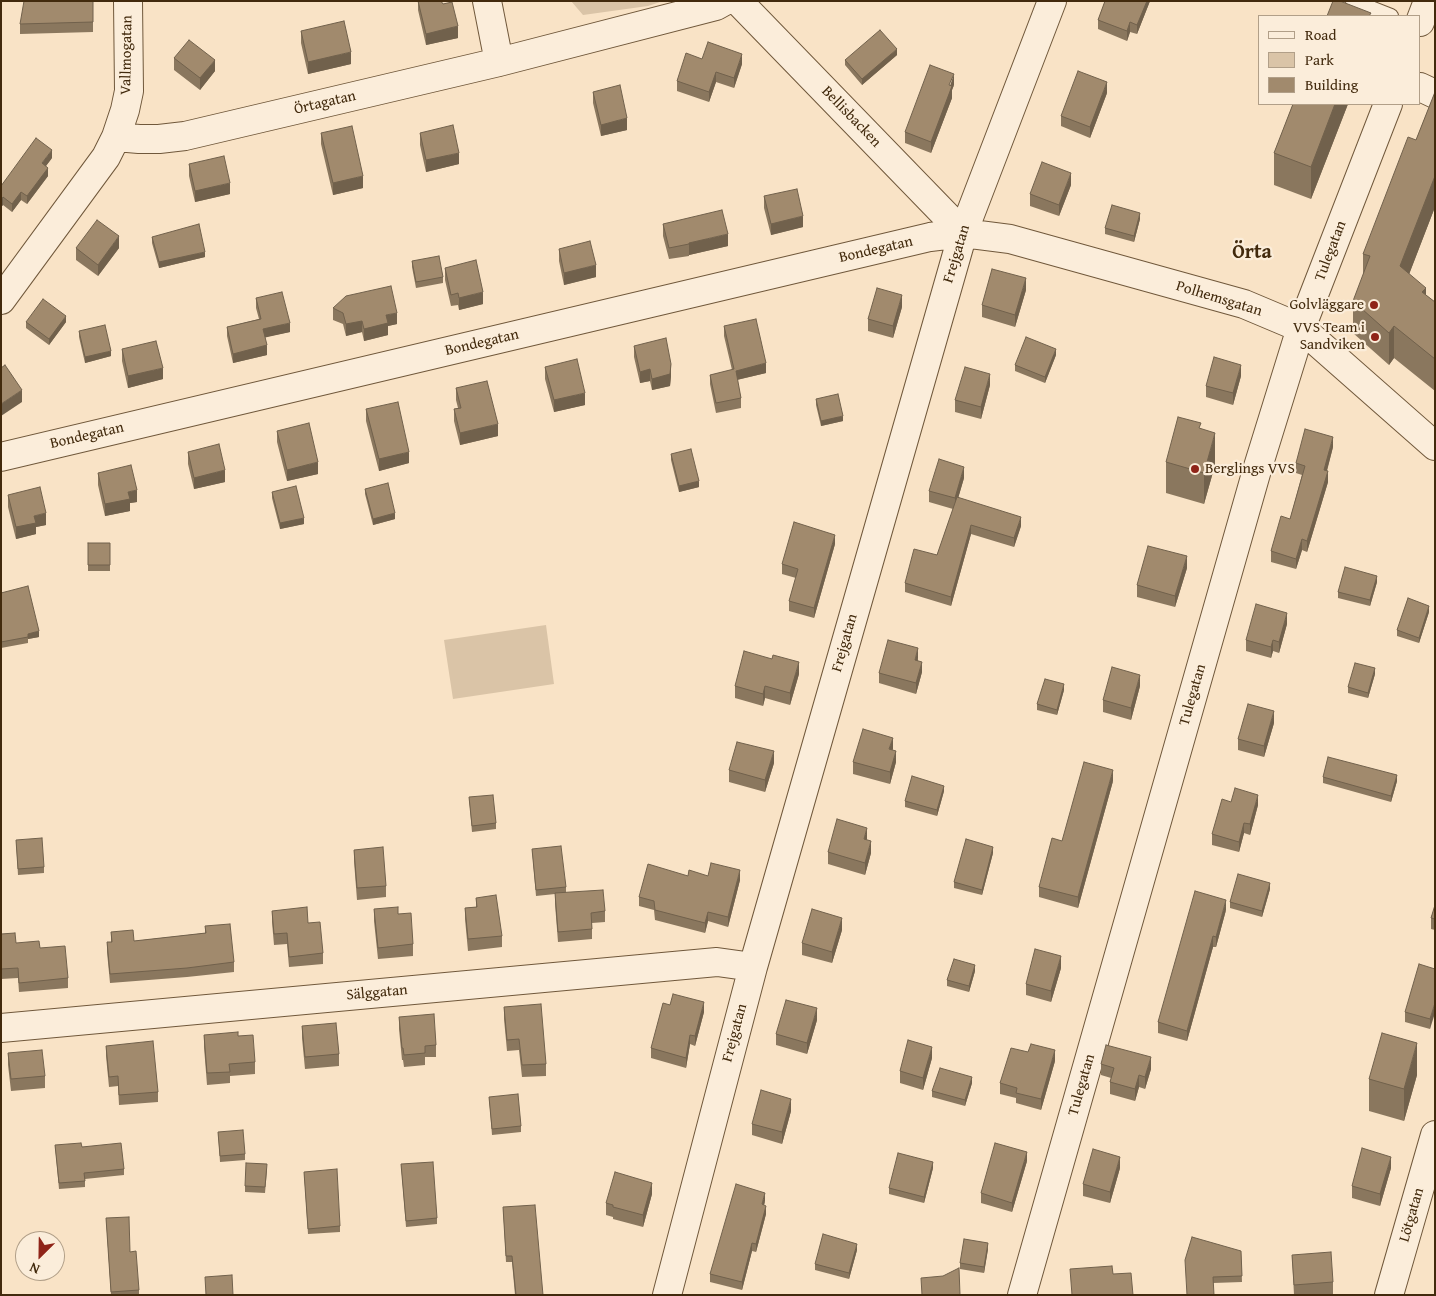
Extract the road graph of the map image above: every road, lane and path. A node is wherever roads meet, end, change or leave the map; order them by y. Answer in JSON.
{"nodes":[{"id":1,"x":128,"y":1,"type":"edge"},
{"id":2,"x":487,"y":1,"type":"edge"},
{"id":3,"x":725,"y":1,"type":"edge"},
{"id":4,"x":738,"y":1,"type":"edge"},
{"id":5,"x":1052,"y":1,"type":"edge"},
{"id":6,"x":1353,"y":1,"type":"edge"},
{"id":7,"x":1428,"y":1,"type":"edge"},
{"id":8,"x":1388,"y":15,"type":"edge"},
{"id":9,"x":1421,"y":19,"type":"edge"},
{"id":10,"x":499,"y":62,"type":"junction"},
{"id":11,"x":1421,"y":88,"type":"edge"},
{"id":12,"x":1435,"y":94,"type":"edge"},
{"id":13,"x":1388,"y":105,"type":"edge"},
{"id":14,"x":116,"y":137,"type":"junction"},
{"id":15,"x":962,"y":233,"type":"junction"},
{"id":16,"x":1,"y":300,"type":"edge"},
{"id":17,"x":1301,"y":328,"type":"junction"},
{"id":18,"x":1435,"y":446,"type":"edge"},
{"id":19,"x":1,"y":457,"type":"edge"},
{"id":20,"x":753,"y":967,"type":"junction"},
{"id":21,"x":1,"y":1028,"type":"edge"},
{"id":22,"x":1435,"y":1135,"type":"edge"},
{"id":23,"x":667,"y":1295,"type":"edge"},
{"id":24,"x":1022,"y":1295,"type":"edge"},
{"id":25,"x":1389,"y":1295,"type":"edge"}],
"edges":[{"from":1,"to":14,"type":"street","name":"Vallmogatan"},
{"from":2,"to":10,"type":"street"},
{"from":3,"to":10,"type":"street","name":"Örtagatan"},
{"from":4,"to":15,"type":"street","name":"Bellisbacken"},
{"from":5,"to":15,"type":"street","name":"Frejgatan"},
{"from":6,"to":8,"type":"lane"},
{"from":7,"to":9,"type":"street"},
{"from":10,"to":14,"type":"street","name":"Örtagatan"},
{"from":11,"to":12,"type":"street"},
{"from":13,"to":17,"type":"street","name":"Tulegatan"},
{"from":14,"to":16,"type":"street"},
{"from":15,"to":17,"type":"street","name":"Polhemsgatan"},
{"from":15,"to":19,"type":"street","name":"Bondegatan"},
{"from":15,"to":20,"type":"street","name":"Frejgatan"},
{"from":17,"to":18,"type":"street","name":"Polhemsgatan"},
{"from":17,"to":24,"type":"street","name":"Tulegatan"},
{"from":20,"to":21,"type":"street","name":"Sälggatan"},
{"from":20,"to":23,"type":"street","name":"Frejgatan"},
{"from":22,"to":25,"type":"street","name":"Lötgatan"}]}
